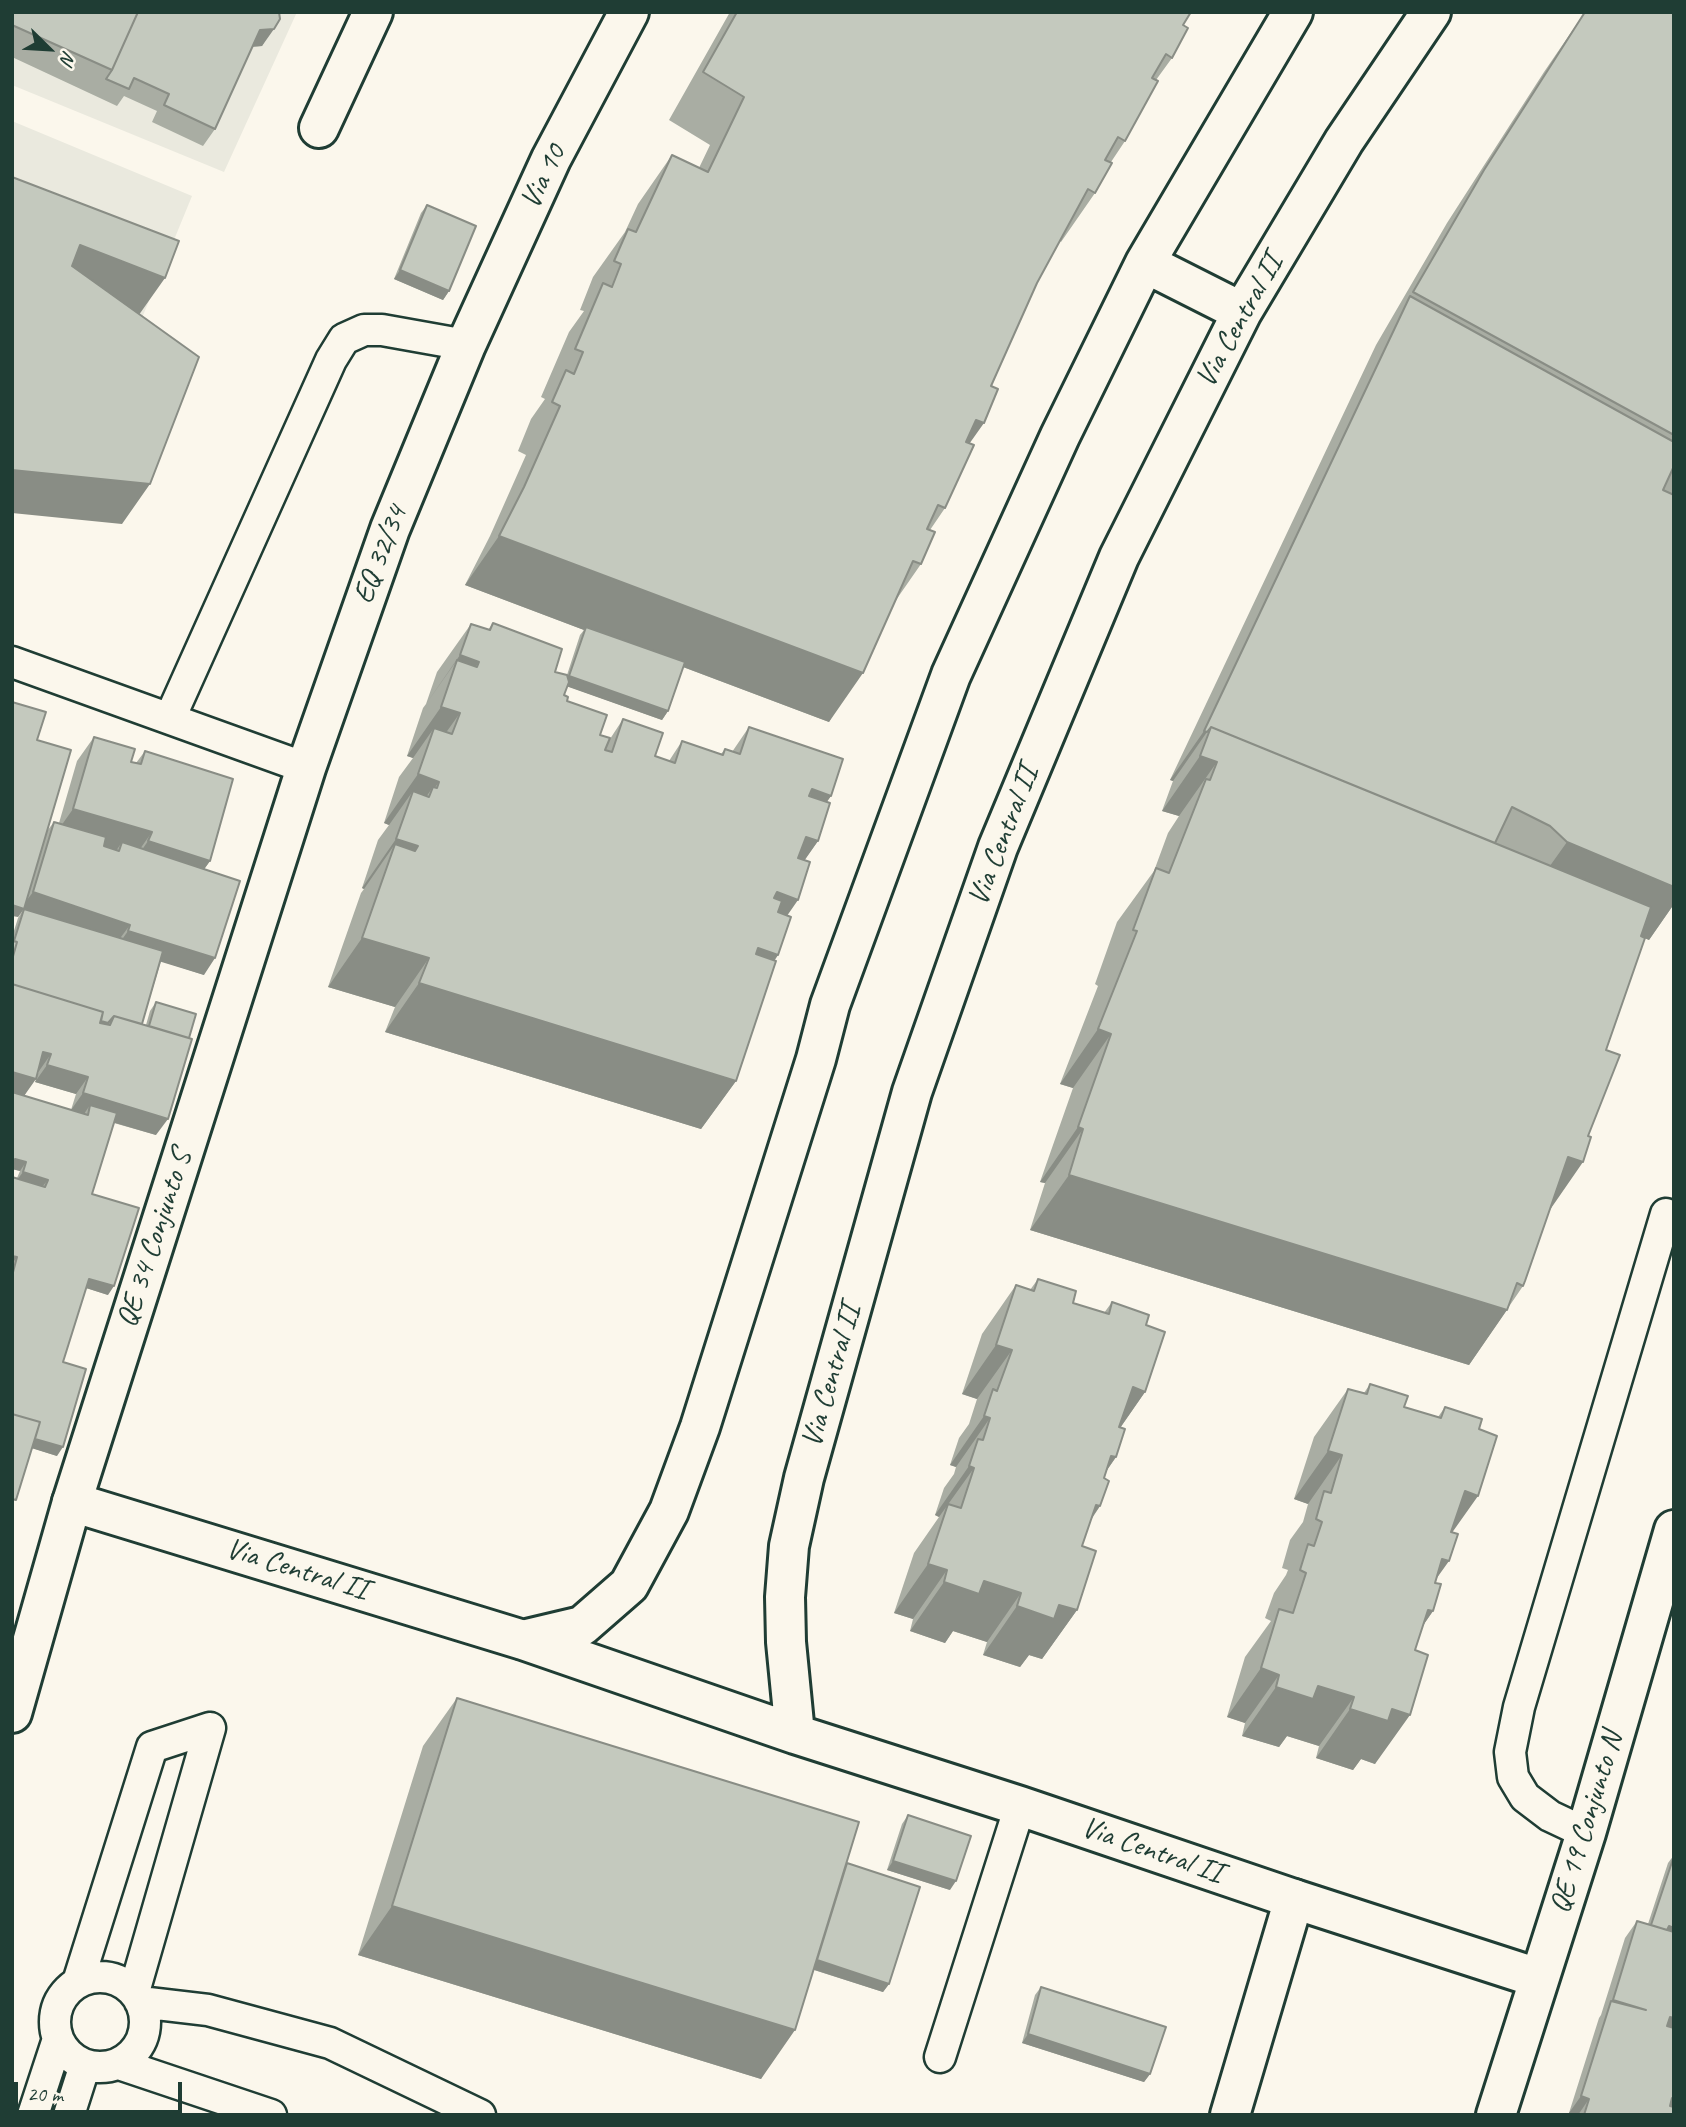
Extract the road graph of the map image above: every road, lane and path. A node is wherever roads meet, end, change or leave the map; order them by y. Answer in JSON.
{"nodes":[{"id":1,"x":373,"y":12,"type":"edge"},
{"id":2,"x":629,"y":12,"type":"edge"},
{"id":3,"x":1293,"y":12,"type":"edge"},
{"id":4,"x":1431,"y":12,"type":"edge"},
{"id":5,"x":318,"y":128,"type":"dead end"},
{"id":6,"x":1145,"y":262,"type":"junction"},
{"id":7,"x":1242,"y":312,"type":"junction"},
{"id":8,"x":466,"y":345,"type":"junction"},
{"id":9,"x":12,"y":662,"type":"edge"},
{"id":10,"x":170,"y":718,"type":"junction"},
{"id":11,"x":306,"y":768,"type":"junction"},
{"id":12,"x":1666,"y":1214,"type":"dead end"},
{"id":13,"x":72,"y":1502,"type":"junction"},
{"id":14,"x":1674,"y":1530,"type":"edge"},
{"id":15,"x":523,"y":1640,"type":"junction"},
{"id":16,"x":12,"y":1713,"type":"edge"},
{"id":17,"x":795,"y":1734,"type":"junction"},
{"id":18,"x":1020,"y":1806,"type":"junction"},
{"id":19,"x":1586,"y":1833,"type":"junction"},
{"id":20,"x":1294,"y":1899,"type":"junction"},
{"id":21,"x":1538,"y":1978,"type":"junction"},
{"id":22,"x":78,"y":1982,"type":"junction"},
{"id":23,"x":137,"y":1997,"type":"junction"},
{"id":24,"x":58,"y":2039,"type":"junction"},
{"id":25,"x":940,"y":2056,"type":"dead end"},
{"id":26,"x":119,"y":2064,"type":"junction"},
{"id":27,"x":85,"y":2065,"type":"junction"},
{"id":28,"x":33,"y":2115,"type":"edge"},
{"id":29,"x":69,"y":2115,"type":"edge"},
{"id":30,"x":271,"y":2115,"type":"edge"},
{"id":31,"x":480,"y":2115,"type":"edge"},
{"id":32,"x":1230,"y":2115,"type":"edge"},
{"id":33,"x":1496,"y":2115,"type":"edge"}],
"edges":[{"from":1,"to":5,"type":"street"},
{"from":2,"to":8,"type":"street","name":"Via 10"},
{"from":3,"to":6,"type":"street"},
{"from":4,"to":7,"type":"street","name":"Via Central II"},
{"from":6,"to":7,"type":"street"},
{"from":6,"to":15,"type":"street"},
{"from":7,"to":17,"type":"street","name":"Via Central II"},
{"from":8,"to":10,"type":"lane"},
{"from":8,"to":11,"type":"street","name":"EQ 32/34"},
{"from":9,"to":10,"type":"lane"},
{"from":10,"to":11,"type":"lane"},
{"from":11,"to":13,"type":"street","name":"QE 34 Conjunto S"},
{"from":12,"to":19,"type":"lane"},
{"from":13,"to":15,"type":"street","name":"Via Central II"},
{"from":13,"to":16,"type":"street","name":"QE 34 Conjunto S"},
{"from":14,"to":19,"type":"street","name":"QE 19 Conjunto N"},
{"from":15,"to":17,"type":"street","name":"Via Central II"},
{"from":17,"to":18,"type":"street","name":"Via Central II"},
{"from":18,"to":20,"type":"street","name":"Via Central II"},
{"from":18,"to":25,"type":"lane"},
{"from":19,"to":21,"type":"street","name":"QE 19 Conjunto N"},
{"from":20,"to":21,"type":"street","name":"Via Central II"},
{"from":20,"to":32,"type":"street"},
{"from":21,"to":33,"type":"street","name":"QE 19 Conjunto N"},
{"from":22,"to":23,"type":"lane"},
{"from":22,"to":23,"type":"lane"},
{"from":22,"to":24,"type":"lane"},
{"from":23,"to":26,"type":"lane"},
{"from":23,"to":31,"type":"lane"},
{"from":24,"to":27,"type":"lane"},
{"from":24,"to":28,"type":"lane"},
{"from":26,"to":27,"type":"lane"},
{"from":26,"to":30,"type":"lane"},
{"from":27,"to":29,"type":"lane"}]}
